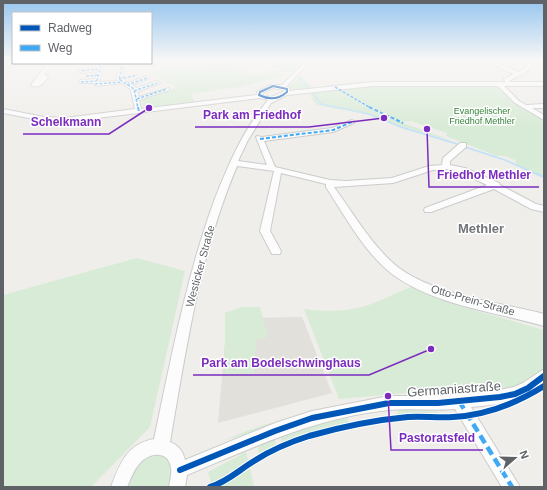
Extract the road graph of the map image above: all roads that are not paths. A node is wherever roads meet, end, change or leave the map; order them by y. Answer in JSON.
{"nodes":[{"id":1,"x":124,"y":83,"type":"edge"},
{"id":2,"x":133,"y":83,"type":"edge"},
{"id":3,"x":287,"y":83,"type":"edge"},
{"id":4,"x":157,"y":84,"type":"dead end"},
{"id":5,"x":499,"y":84,"type":"junction"},
{"id":6,"x":508,"y":84,"type":"joint"},
{"id":7,"x":544,"y":84,"type":"edge"},
{"id":8,"x":127,"y":85,"type":"junction"},
{"id":9,"x":283,"y":87,"type":"junction"},
{"id":10,"x":167,"y":89,"type":"dead end"},
{"id":11,"x":134,"y":91,"type":"junction"},
{"id":12,"x":286,"y":93,"type":"junction"},
{"id":13,"x":260,"y":96,"type":"junction"},
{"id":14,"x":137,"y":99,"type":"junction"},
{"id":15,"x":272,"y":99,"type":"junction"},
{"id":16,"x":544,"y":106,"type":"edge"},
{"id":17,"x":524,"y":107,"type":"junction"},
{"id":18,"x":3,"y":111,"type":"edge"},
{"id":19,"x":139,"y":112,"type":"junction"},
{"id":20,"x":3,"y":117,"type":"edge"},
{"id":21,"x":11,"y":117,"type":"dead end"},
{"id":22,"x":544,"y":118,"type":"edge"},
{"id":23,"x":352,"y":122,"type":"dead end"},
{"id":24,"x":463,"y":145,"type":"dead end"},
{"id":25,"x":234,"y":164,"type":"junction"},
{"id":26,"x":446,"y":167,"type":"junction"},
{"id":27,"x":274,"y":168,"type":"junction"},
{"id":28,"x":330,"y":183,"type":"junction"},
{"id":29,"x":496,"y":186,"type":"junction"},
{"id":30,"x":544,"y":208,"type":"edge"},
{"id":31,"x":428,"y":210,"type":"dead end"},
{"id":32,"x":276,"y":251,"type":"dead end"},
{"id":33,"x":544,"y":320,"type":"edge"},
{"id":34,"x":544,"y":376,"type":"edge"},
{"id":35,"x":459,"y":401,"type":"junction"},
{"id":36,"x":161,"y":446,"type":"junction"},
{"id":37,"x":180,"y":470,"type":"junction"},
{"id":38,"x":119,"y":487,"type":"edge"},
{"id":39,"x":178,"y":487,"type":"edge"},
{"id":40,"x":512,"y":487,"type":"edge"}],
"edges":[{"from":1,"to":8,"type":"street"},
{"from":2,"to":8,"type":"street"},
{"from":3,"to":9,"type":"street"},
{"from":4,"to":11,"type":"street"},
{"from":5,"to":6,"type":"street"},
{"from":5,"to":12,"type":"street"},
{"from":5,"to":17,"type":"street"},
{"from":6,"to":7,"type":"street"},
{"from":8,"to":11,"type":"street"},
{"from":9,"to":12,"type":"street"},
{"from":9,"to":13,"type":"street"},
{"from":10,"to":14,"type":"street"},
{"from":11,"to":14,"type":"street"},
{"from":12,"to":15,"type":"street"},
{"from":13,"to":15,"type":"street"},
{"from":13,"to":19,"type":"street"},
{"from":14,"to":19,"type":"street"},
{"from":15,"to":25,"type":"street","name":"Westicker Straße"},
{"from":16,"to":17,"type":"street"},
{"from":17,"to":22,"type":"street"},
{"from":18,"to":19,"type":"street"},
{"from":20,"to":21,"type":"street"},
{"from":23,"to":27,"type":"street"},
{"from":24,"to":26,"type":"street"},
{"from":25,"to":27,"type":"street"},
{"from":25,"to":36,"type":"street","name":"Westicker Straße"},
{"from":26,"to":28,"type":"street"},
{"from":26,"to":29,"type":"street"},
{"from":27,"to":28,"type":"street"},
{"from":27,"to":32,"type":"street"},
{"from":28,"to":33,"type":"street","name":"Otto-Prein-Straße"},
{"from":29,"to":30,"type":"street"},
{"from":29,"to":31,"type":"street"},
{"from":34,"to":35,"type":"street","name":"Germaniastraße"},
{"from":35,"to":37,"type":"street","name":"Germaniastraße"},
{"from":35,"to":40,"type":"street"},
{"from":36,"to":37,"type":"street"},
{"from":36,"to":38,"type":"street"},
{"from":37,"to":39,"type":"street"}]}
